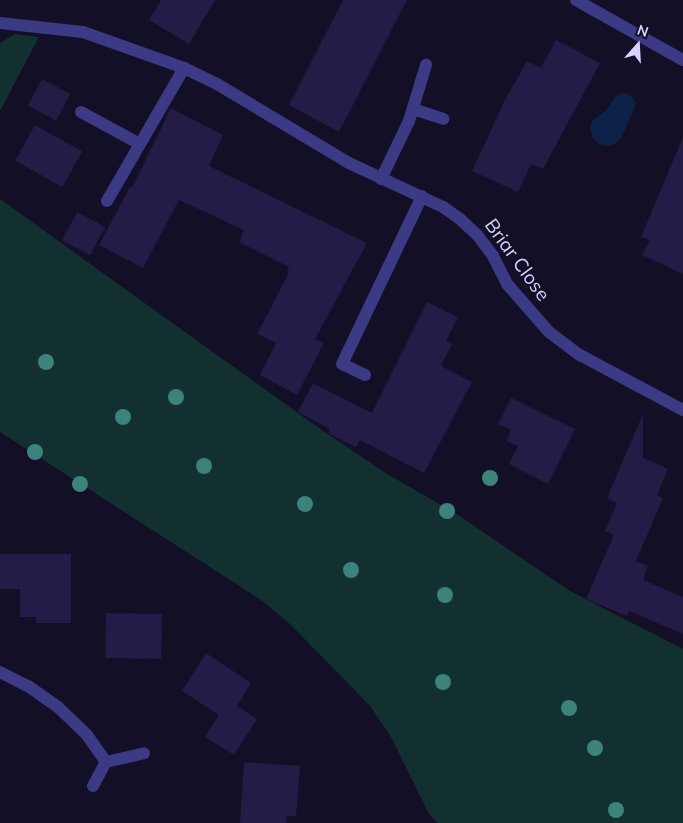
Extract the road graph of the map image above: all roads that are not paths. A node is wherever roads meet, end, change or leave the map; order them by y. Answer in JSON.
{"nodes":[{"id":1,"x":578,"y":1,"type":"edge"},
{"id":2,"x":0,"y":23,"type":"edge"},
{"id":3,"x":683,"y":60,"type":"edge"},
{"id":4,"x":426,"y":65,"type":"dead end"},
{"id":5,"x":184,"y":68,"type":"junction"},
{"id":6,"x":413,"y":109,"type":"junction"},
{"id":7,"x":81,"y":112,"type":"dead end"},
{"id":8,"x":443,"y":119,"type":"dead end"},
{"id":9,"x":140,"y":144,"type":"junction"},
{"id":10,"x":381,"y":179,"type":"junction"},
{"id":11,"x":422,"y":196,"type":"junction"},
{"id":12,"x":107,"y":201,"type":"dead end"},
{"id":13,"x":364,"y":375,"type":"dead end"},
{"id":14,"x":683,"y":410,"type":"edge"},
{"id":15,"x":0,"y":672,"type":"edge"},
{"id":16,"x":144,"y":753,"type":"dead end"},
{"id":17,"x":106,"y":762,"type":"junction"},
{"id":18,"x":93,"y":786,"type":"dead end"}],
"edges":[{"from":1,"to":3,"type":"street"},
{"from":2,"to":5,"type":"street","name":"Briar Close"},
{"from":4,"to":6,"type":"street"},
{"from":5,"to":9,"type":"street"},
{"from":5,"to":10,"type":"street","name":"Briar Close"},
{"from":6,"to":8,"type":"street"},
{"from":6,"to":10,"type":"street"},
{"from":7,"to":9,"type":"street"},
{"from":9,"to":12,"type":"street"},
{"from":10,"to":11,"type":"street","name":"Briar Close"},
{"from":11,"to":13,"type":"street"},
{"from":11,"to":14,"type":"street","name":"Briar Close"},
{"from":15,"to":17,"type":"street"},
{"from":16,"to":17,"type":"street"},
{"from":17,"to":18,"type":"street"}]}
